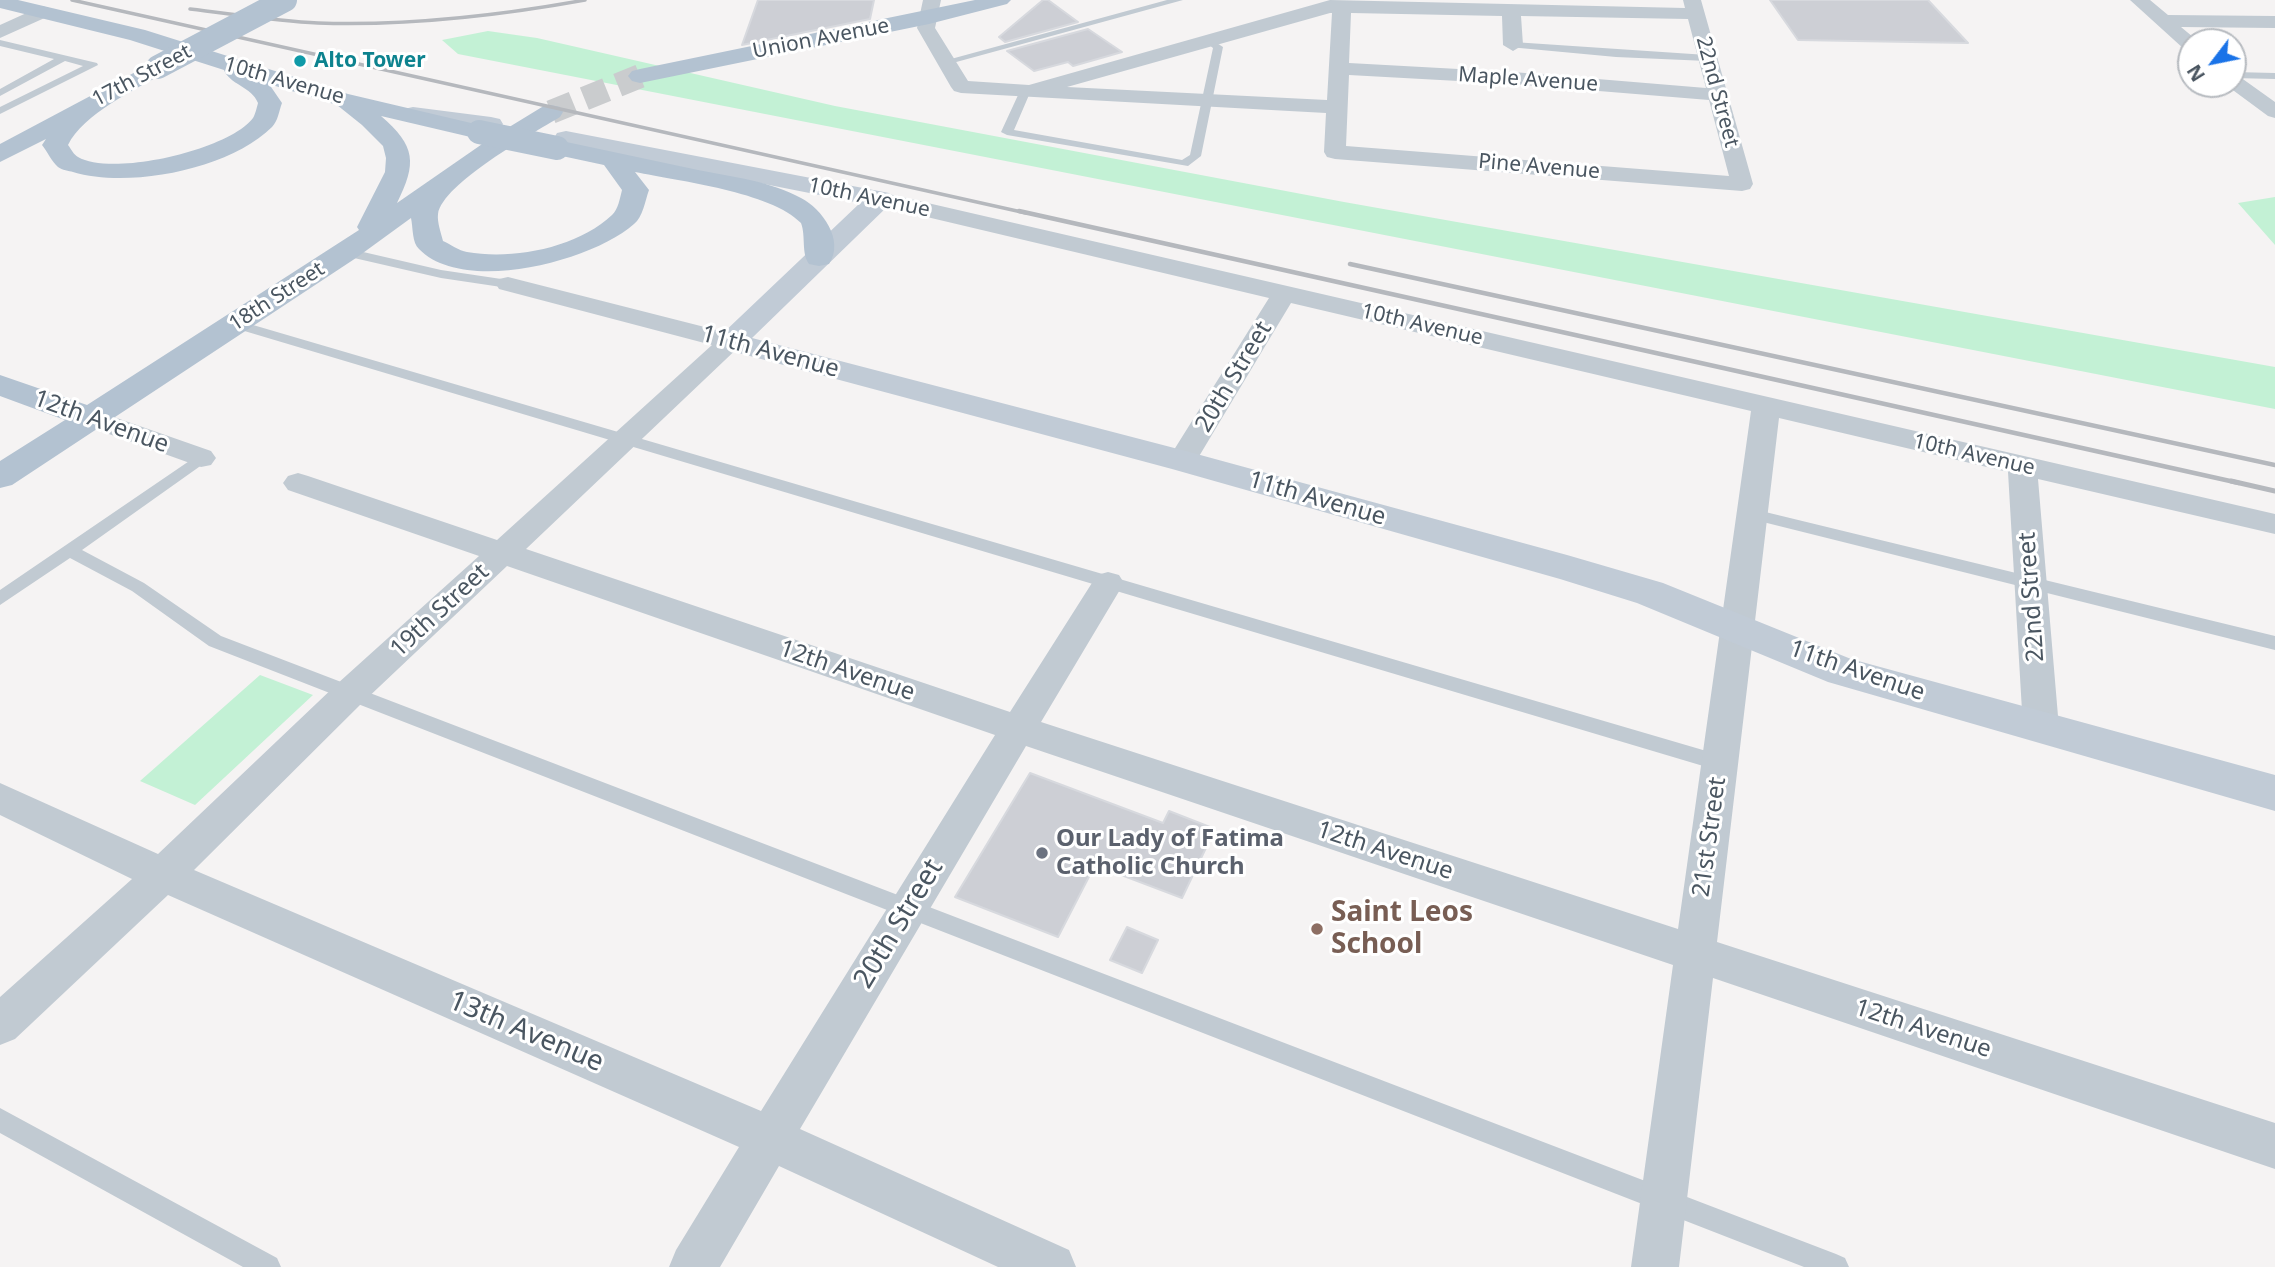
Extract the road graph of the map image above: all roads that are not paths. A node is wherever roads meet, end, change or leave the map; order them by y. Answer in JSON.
{"nodes":[{"id":1,"x":263,"y":0,"type":"edge"},
{"id":2,"x":285,"y":0,"type":"edge"},
{"id":3,"x":1000,"y":0,"type":"edge"},
{"id":4,"x":1178,"y":0,"type":"edge"},
{"id":5,"x":2139,"y":0,"type":"edge"},
{"id":6,"x":0,"y":2,"type":"edge"},
{"id":7,"x":1340,"y":4,"type":"edge"},
{"id":8,"x":1694,"y":7,"type":"edge"},
{"id":9,"x":930,"y":9,"type":"edge"},
{"id":10,"x":1511,"y":11,"type":"junction"},
{"id":11,"x":42,"y":12,"type":"junction"},
{"id":12,"x":2164,"y":21,"type":"junction"},
{"id":13,"x":2275,"y":23,"type":"edge"},
{"id":14,"x":0,"y":32,"type":"edge"},
{"id":15,"x":2177,"y":33,"type":"edge"},
{"id":16,"x":1209,"y":41,"type":"junction"},
{"id":17,"x":0,"y":43,"type":"edge"},
{"id":18,"x":1513,"y":45,"type":"joint"},
{"id":19,"x":63,"y":58,"type":"junction"},
{"id":20,"x":1707,"y":58,"type":"junction"},
{"id":21,"x":945,"y":62,"type":"junction"},
{"id":22,"x":152,"y":64,"type":"junction"},
{"id":23,"x":226,"y":65,"type":"junction"},
{"id":24,"x":1339,"y":68,"type":"junction"},
{"id":25,"x":640,"y":75,"type":"tunnel mouth"},
{"id":26,"x":2247,"y":75,"type":"edge"},
{"id":27,"x":2275,"y":76,"type":"edge"},
{"id":28,"x":1032,"y":90,"type":"junction"},
{"id":29,"x":2247,"y":91,"type":"edge"},
{"id":30,"x":0,"y":93,"type":"edge"},
{"id":31,"x":111,"y":93,"type":"junction"},
{"id":32,"x":1718,"y":96,"type":"junction"},
{"id":33,"x":341,"y":99,"type":"junction"},
{"id":34,"x":1207,"y":100,"type":"junction"},
{"id":35,"x":1337,"y":107,"type":"junction"},
{"id":36,"x":0,"y":111,"type":"edge"},
{"id":37,"x":551,"y":112,"type":"tunnel mouth"},
{"id":38,"x":2275,"y":112,"type":"edge"},
{"id":39,"x":0,"y":142,"type":"edge"},
{"id":40,"x":562,"y":143,"type":"junction"},
{"id":41,"x":0,"y":154,"type":"edge"},
{"id":42,"x":613,"y":160,"type":"junction"},
{"id":43,"x":441,"y":183,"type":"junction"},
{"id":44,"x":1742,"y":184,"type":"joint"},
{"id":45,"x":880,"y":199,"type":"junction"},
{"id":46,"x":355,"y":245,"type":"junction"},
{"id":47,"x":819,"y":258,"type":"junction"},
{"id":48,"x":508,"y":284,"type":"joint"},
{"id":49,"x":1285,"y":292,"type":"junction"},
{"id":50,"x":236,"y":324,"type":"junction"},
{"id":51,"x":731,"y":342,"type":"junction"},
{"id":52,"x":0,"y":386,"type":"edge"},
{"id":53,"x":1766,"y":407,"type":"junction"},
{"id":54,"x":91,"y":418,"type":"junction"},
{"id":55,"x":625,"y":439,"type":"junction"},
{"id":56,"x":201,"y":458,"type":"joint"},
{"id":57,"x":1182,"y":461,"type":"junction"},
{"id":58,"x":2022,"y":466,"type":"junction"},
{"id":59,"x":0,"y":477,"type":"edge"},
{"id":60,"x":298,"y":483,"type":"dead end"},
{"id":61,"x":1753,"y":514,"type":"junction"},
{"id":62,"x":2275,"y":524,"type":"edge"},
{"id":63,"x":69,"y":550,"type":"junction"},
{"id":64,"x":502,"y":553,"type":"junction"},
{"id":65,"x":2030,"y":581,"type":"junction"},
{"id":66,"x":1108,"y":583,"type":"junction"},
{"id":67,"x":0,"y":599,"type":"edge"},
{"id":68,"x":1738,"y":627,"type":"junction"},
{"id":69,"x":2275,"y":643,"type":"edge"},
{"id":70,"x":349,"y":694,"type":"junction"},
{"id":71,"x":2041,"y":728,"type":"junction"},
{"id":72,"x":1018,"y":729,"type":"junction"},
{"id":73,"x":1720,"y":764,"type":"junction"},
{"id":74,"x":2275,"y":793,"type":"edge"},
{"id":75,"x":0,"y":798,"type":"edge"},
{"id":76,"x":163,"y":875,"type":"junction"},
{"id":77,"x":908,"y":907,"type":"junction"},
{"id":78,"x":1695,"y":954,"type":"junction"},
{"id":79,"x":0,"y":1025,"type":"edge"},
{"id":80,"x":0,"y":1121,"type":"edge"},
{"id":81,"x":771,"y":1138,"type":"junction"},
{"id":82,"x":2275,"y":1146,"type":"edge"},
{"id":83,"x":1664,"y":1201,"type":"junction"},
{"id":84,"x":268,"y":1267,"type":"edge"},
{"id":85,"x":693,"y":1267,"type":"edge"},
{"id":86,"x":1052,"y":1267,"type":"edge"},
{"id":87,"x":1655,"y":1267,"type":"edge"},
{"id":88,"x":1836,"y":1267,"type":"edge"}],
"edges":[{"from":1,"to":22,"type":"main road","name":"17th Street"},
{"from":2,"to":22,"type":"main road","name":"17th Street","bridge":true},
{"from":3,"to":9,"type":"main road","name":"Union Avenue"},
{"from":4,"to":21,"type":"lane"},
{"from":5,"to":12,"type":"street"},
{"from":6,"to":11,"type":"main road","name":"10th Avenue"},
{"from":7,"to":10,"type":"street"},
{"from":7,"to":16,"type":"street"},
{"from":7,"to":24,"type":"street"},
{"from":8,"to":10,"type":"street"},
{"from":8,"to":20,"type":"street","name":"22nd Street"},
{"from":9,"to":21,"type":"street"},
{"from":9,"to":25,"type":"main road","name":"Union Avenue"},
{"from":10,"to":18,"type":"street"},
{"from":11,"to":14,"type":"street"},
{"from":11,"to":23,"type":"main road","name":"10th Avenue"},
{"from":12,"to":13,"type":"street"},
{"from":12,"to":15,"type":"street"},
{"from":16,"to":28,"type":"street"},
{"from":16,"to":34,"type":"lane"},
{"from":17,"to":19,"type":"lane"},
{"from":18,"to":20,"type":"lane"},
{"from":19,"to":30,"type":"lane"},
{"from":19,"to":36,"type":"lane"},
{"from":20,"to":32,"type":"street","name":"22nd Street"},
{"from":21,"to":28,"type":"street"},
{"from":22,"to":31,"type":"main road","name":"17th Street"},
{"from":22,"to":39,"type":"main road","name":"17th Street"},
{"from":23,"to":31,"type":"main road"},
{"from":23,"to":33,"type":"main road","name":"10th Avenue"},
{"from":24,"to":32,"type":"street","name":"Maple Avenue"},
{"from":24,"to":35,"type":"street"},
{"from":26,"to":27,"type":"lane"},
{"from":28,"to":34,"type":"street"},
{"from":28,"to":34,"type":"lane"},
{"from":29,"to":38,"type":"street"},
{"from":31,"to":41,"type":"main road","name":"17th Street"},
{"from":32,"to":44,"type":"street","name":"22nd Street"},
{"from":33,"to":40,"type":"main road","name":"10th Avenue","bridge":true},
{"from":33,"to":46,"type":"main road"},
{"from":34,"to":35,"type":"street"},
{"from":35,"to":44,"type":"street","name":"Pine Avenue"},
{"from":37,"to":43,"type":"main road","name":"18th Street"},
{"from":40,"to":42,"type":"main road","name":"10th Avenue"},
{"from":40,"to":45,"type":"street","name":"10th Avenue"},
{"from":42,"to":43,"type":"main road"},
{"from":42,"to":47,"type":"main road","name":"10th Avenue"},
{"from":43,"to":46,"type":"main road","name":"18th Street"},
{"from":45,"to":47,"type":"street","name":"19th Street"},
{"from":45,"to":49,"type":"street","name":"10th Avenue"},
{"from":46,"to":48,"type":"lane","name":"11th Avenue"},
{"from":46,"to":50,"type":"main road","name":"18th Street"},
{"from":47,"to":51,"type":"street","name":"19th Street"},
{"from":48,"to":51,"type":"street","name":"11th Avenue"},
{"from":49,"to":53,"type":"street","name":"10th Avenue"},
{"from":49,"to":57,"type":"street","name":"20th Street"},
{"from":50,"to":54,"type":"main road","name":"18th Street"},
{"from":50,"to":55,"type":"lane"},
{"from":51,"to":55,"type":"street","name":"19th Street"},
{"from":51,"to":57,"type":"street","name":"11th Avenue"},
{"from":52,"to":54,"type":"main road","name":"12th Avenue"},
{"from":53,"to":58,"type":"street","name":"10th Avenue"},
{"from":53,"to":61,"type":"street","name":"21st Street"},
{"from":54,"to":56,"type":"street","name":"12th Avenue"},
{"from":54,"to":59,"type":"main road","name":"18th Street"},
{"from":55,"to":64,"type":"street","name":"19th Street"},
{"from":55,"to":66,"type":"lane"},
{"from":56,"to":63,"type":"lane"},
{"from":57,"to":68,"type":"street","name":"11th Avenue"},
{"from":58,"to":62,"type":"street","name":"10th Avenue"},
{"from":58,"to":65,"type":"street","name":"22nd Street"},
{"from":60,"to":64,"type":"street","name":"12th Avenue"},
{"from":61,"to":65,"type":"lane"},
{"from":61,"to":68,"type":"street","name":"21st Street"},
{"from":63,"to":67,"type":"lane"},
{"from":63,"to":70,"type":"lane"},
{"from":64,"to":70,"type":"street","name":"19th Street"},
{"from":64,"to":72,"type":"street","name":"12th Avenue"},
{"from":65,"to":69,"type":"lane"},
{"from":65,"to":71,"type":"street","name":"22nd Street"},
{"from":66,"to":72,"type":"street","name":"20th Street"},
{"from":66,"to":73,"type":"lane"},
{"from":68,"to":71,"type":"street","name":"11th Avenue"},
{"from":68,"to":73,"type":"street","name":"21st Street"},
{"from":70,"to":76,"type":"street","name":"19th Street"},
{"from":70,"to":77,"type":"lane"},
{"from":71,"to":74,"type":"street","name":"11th Avenue"},
{"from":72,"to":77,"type":"street","name":"20th Street"},
{"from":72,"to":78,"type":"street","name":"12th Avenue"},
{"from":73,"to":78,"type":"street","name":"21st Street"},
{"from":75,"to":76,"type":"street","name":"13th Avenue"},
{"from":76,"to":79,"type":"street","name":"19th Street"},
{"from":76,"to":81,"type":"street","name":"13th Avenue"},
{"from":77,"to":81,"type":"street","name":"20th Street"},
{"from":77,"to":83,"type":"lane"},
{"from":78,"to":82,"type":"street","name":"12th Avenue"},
{"from":78,"to":83,"type":"street","name":"21st Street"},
{"from":80,"to":84,"type":"lane"},
{"from":81,"to":85,"type":"street","name":"20th Street"},
{"from":81,"to":86,"type":"street","name":"13th Avenue"},
{"from":83,"to":87,"type":"street","name":"21st Street"},
{"from":83,"to":88,"type":"lane"}]}
